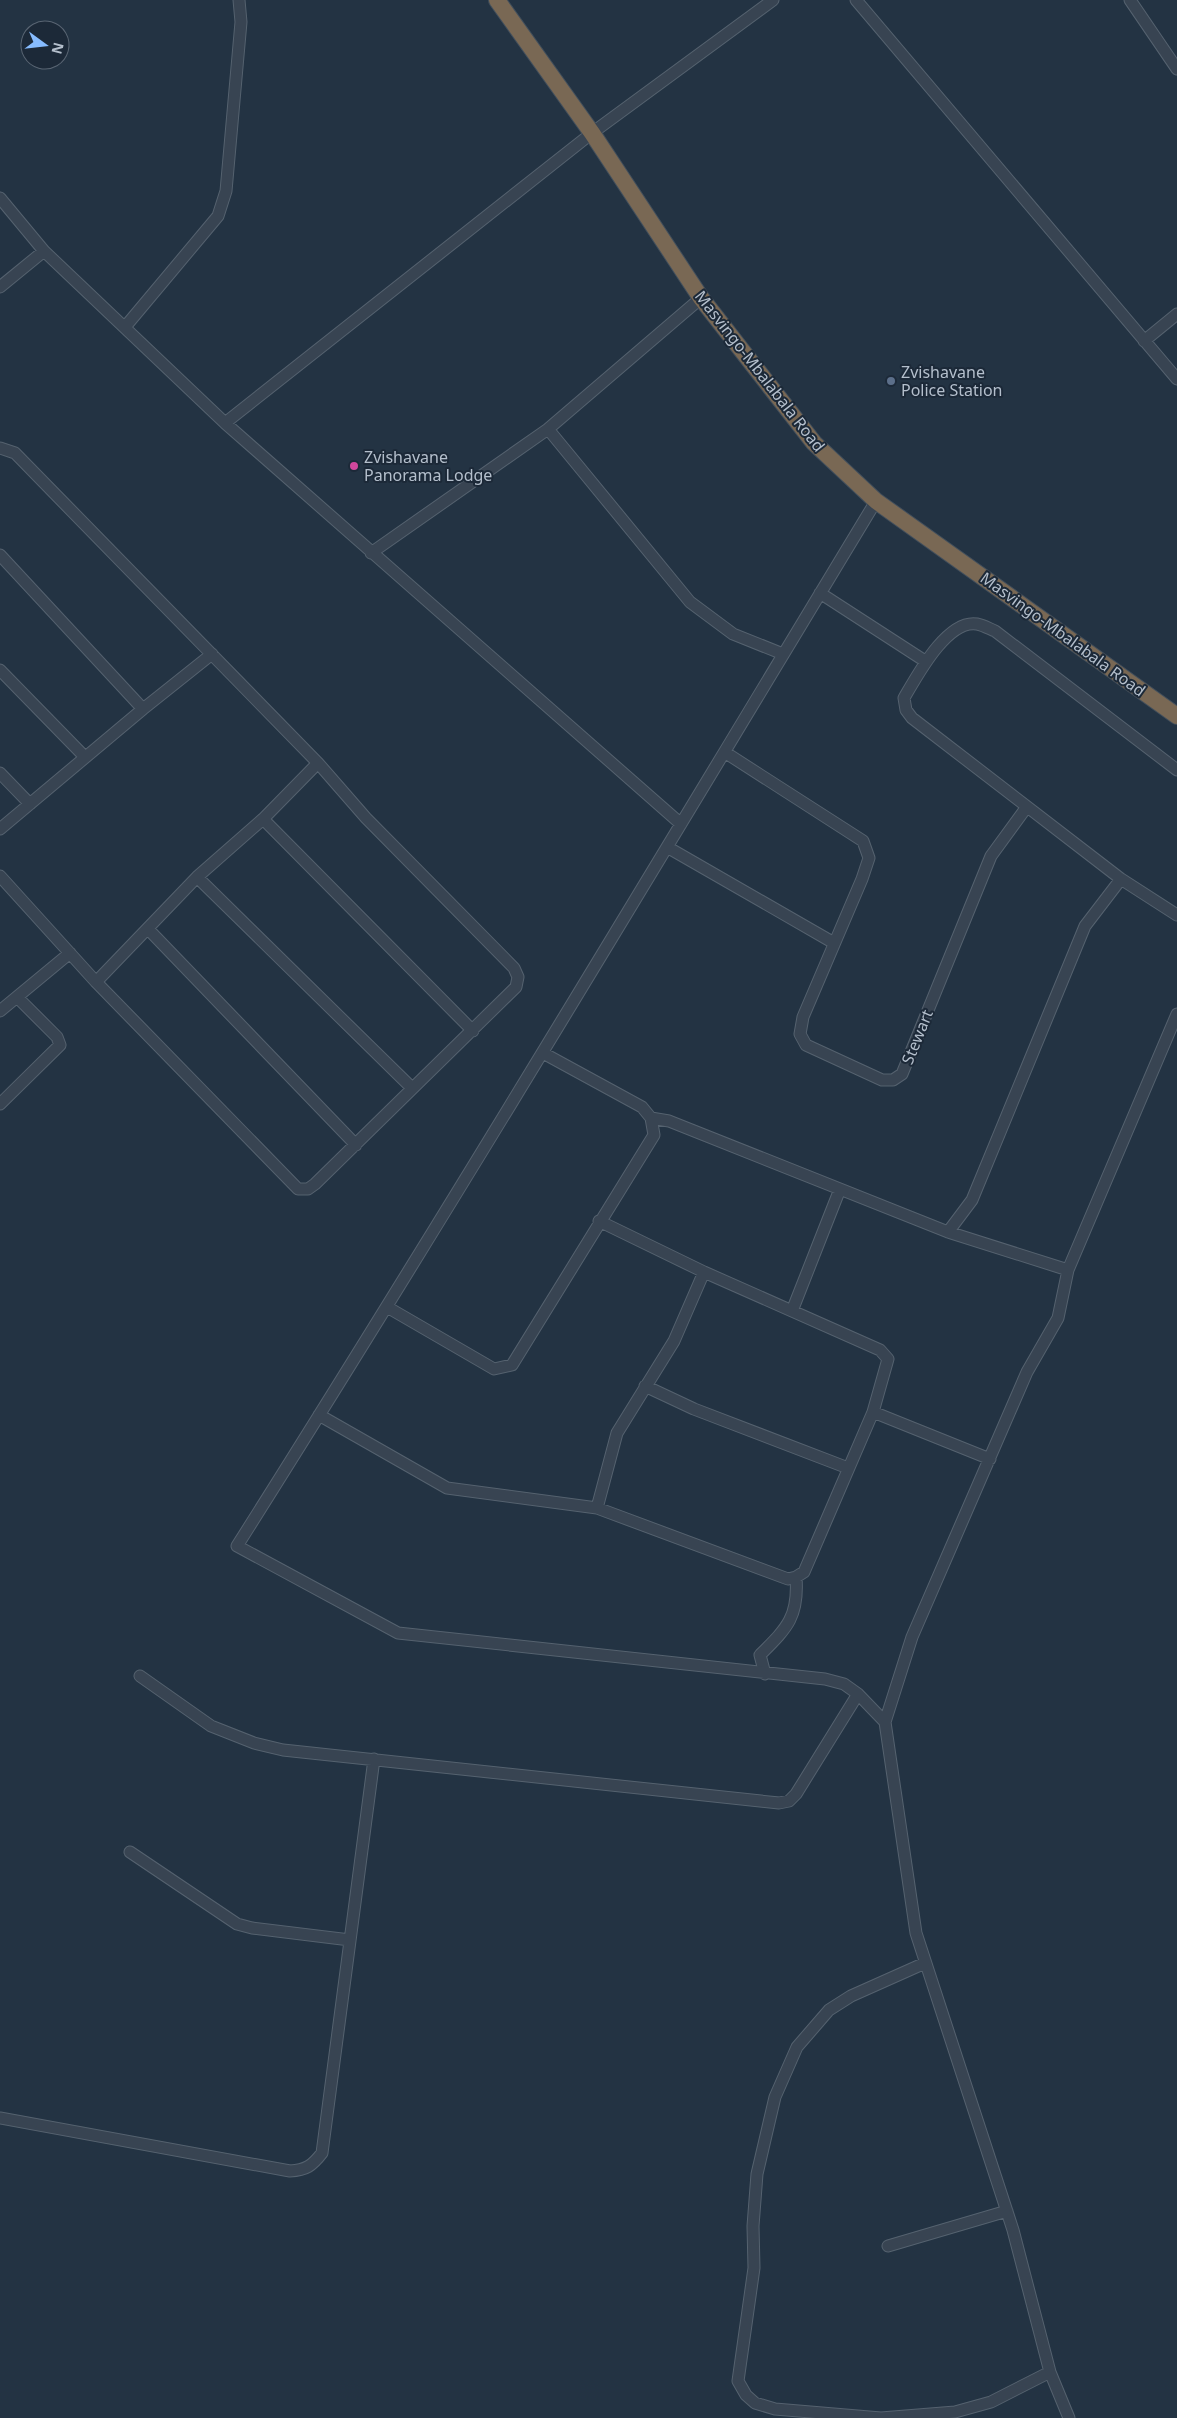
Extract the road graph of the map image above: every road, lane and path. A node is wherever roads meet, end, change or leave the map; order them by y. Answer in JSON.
{"nodes":[{"id":1,"x":239,"y":0,"type":"edge"},
{"id":2,"x":497,"y":0,"type":"edge"},
{"id":3,"x":773,"y":0,"type":"edge"},
{"id":4,"x":856,"y":0,"type":"edge"},
{"id":5,"x":1130,"y":0,"type":"edge"},
{"id":6,"x":1177,"y":69,"type":"edge"},
{"id":7,"x":592,"y":133,"type":"junction"},
{"id":8,"x":0,"y":198,"type":"edge"},
{"id":9,"x":44,"y":251,"type":"junction"},
{"id":10,"x":0,"y":287,"type":"edge"},
{"id":11,"x":701,"y":298,"type":"junction"},
{"id":12,"x":1177,"y":314,"type":"edge"},
{"id":13,"x":125,"y":327,"type":"junction"},
{"id":14,"x":1144,"y":341,"type":"junction"},
{"id":15,"x":1177,"y":379,"type":"edge"},
{"id":16,"x":225,"y":423,"type":"junction"},
{"id":17,"x":548,"y":429,"type":"junction"},
{"id":18,"x":0,"y":448,"type":"edge"},
{"id":19,"x":876,"y":501,"type":"junction"},
{"id":20,"x":371,"y":553,"type":"junction"},
{"id":21,"x":0,"y":555,"type":"edge"},
{"id":22,"x":820,"y":593,"type":"junction"},
{"id":23,"x":212,"y":654,"type":"junction"},
{"id":24,"x":783,"y":654,"type":"junction"},
{"id":25,"x":925,"y":662,"type":"junction"},
{"id":26,"x":0,"y":670,"type":"edge"},
{"id":27,"x":143,"y":709,"type":"junction"},
{"id":28,"x":1177,"y":716,"type":"edge"},
{"id":29,"x":726,"y":753,"type":"junction"},
{"id":30,"x":85,"y":757,"type":"junction"},
{"id":31,"x":318,"y":763,"type":"junction"},
{"id":32,"x":1177,"y":770,"type":"edge"},
{"id":33,"x":0,"y":774,"type":"edge"},
{"id":34,"x":30,"y":804,"type":"junction"},
{"id":35,"x":1026,"y":808,"type":"junction"},
{"id":36,"x":263,"y":819,"type":"junction"},
{"id":37,"x":681,"y":824,"type":"junction"},
{"id":38,"x":0,"y":829,"type":"edge"},
{"id":39,"x":666,"y":846,"type":"junction"},
{"id":40,"x":0,"y":876,"type":"edge"},
{"id":41,"x":198,"y":877,"type":"junction"},
{"id":42,"x":1121,"y":879,"type":"junction"},
{"id":43,"x":1177,"y":915,"type":"edge"},
{"id":44,"x":148,"y":929,"type":"junction"},
{"id":45,"x":834,"y":944,"type":"junction"},
{"id":46,"x":70,"y":953,"type":"junction"},
{"id":47,"x":96,"y":982,"type":"junction"},
{"id":48,"x":17,"y":997,"type":"junction"},
{"id":49,"x":0,"y":1011,"type":"edge"},
{"id":50,"x":1177,"y":1015,"type":"edge"},
{"id":51,"x":473,"y":1031,"type":"junction"},
{"id":52,"x":542,"y":1053,"type":"junction"},
{"id":53,"x":412,"y":1088,"type":"junction"},
{"id":54,"x":0,"y":1104,"type":"edge"},
{"id":55,"x":651,"y":1118,"type":"junction"},
{"id":56,"x":356,"y":1145,"type":"junction"},
{"id":57,"x":840,"y":1189,"type":"junction"},
{"id":58,"x":599,"y":1221,"type":"junction"},
{"id":59,"x":948,"y":1232,"type":"junction"},
{"id":60,"x":1068,"y":1270,"type":"junction"},
{"id":61,"x":704,"y":1272,"type":"junction"},
{"id":62,"x":387,"y":1307,"type":"junction"},
{"id":63,"x":792,"y":1311,"type":"junction"},
{"id":64,"x":646,"y":1386,"type":"junction"},
{"id":65,"x":872,"y":1412,"type":"junction"},
{"id":66,"x":319,"y":1415,"type":"junction"},
{"id":67,"x":990,"y":1459,"type":"junction"},
{"id":68,"x":848,"y":1468,"type":"junction"},
{"id":69,"x":597,"y":1508,"type":"junction"},
{"id":70,"x":796,"y":1577,"type":"junction"},
{"id":71,"x":765,"y":1674,"type":"junction"},
{"id":72,"x":140,"y":1676,"type":"dead end"},
{"id":73,"x":858,"y":1694,"type":"junction"},
{"id":74,"x":885,"y":1722,"type":"junction"},
{"id":75,"x":374,"y":1759,"type":"junction"},
{"id":76,"x":130,"y":1852,"type":"dead end"},
{"id":77,"x":350,"y":1940,"type":"junction"},
{"id":78,"x":925,"y":1963,"type":"junction"},
{"id":79,"x":0,"y":2118,"type":"edge"},
{"id":80,"x":1007,"y":2210,"type":"junction"},
{"id":81,"x":888,"y":2246,"type":"dead end"},
{"id":82,"x":1050,"y":2372,"type":"junction"},
{"id":83,"x":1069,"y":2418,"type":"edge"}],
"edges":[{"from":1,"to":13,"type":"street"},
{"from":2,"to":7,"type":"highway","name":"Masvingo-Mbalabala Road"},
{"from":3,"to":7,"type":"street"},
{"from":4,"to":14,"type":"street"},
{"from":5,"to":6,"type":"street"},
{"from":7,"to":11,"type":"highway","name":"Masvingo-Mbalabala Road"},
{"from":7,"to":16,"type":"street"},
{"from":8,"to":9,"type":"street"},
{"from":9,"to":10,"type":"street"},
{"from":9,"to":13,"type":"street"},
{"from":11,"to":17,"type":"street"},
{"from":11,"to":19,"type":"highway","name":"Masvingo-Mbalabala Road"},
{"from":12,"to":14,"type":"street"},
{"from":13,"to":16,"type":"street"},
{"from":14,"to":15,"type":"street"},
{"from":16,"to":20,"type":"street"},
{"from":17,"to":20,"type":"street"},
{"from":17,"to":24,"type":"street"},
{"from":18,"to":23,"type":"street"},
{"from":19,"to":22,"type":"street"},
{"from":19,"to":28,"type":"highway","name":"Masvingo-Mbalabala Road"},
{"from":20,"to":37,"type":"street"},
{"from":21,"to":27,"type":"street"},
{"from":22,"to":24,"type":"street"},
{"from":22,"to":25,"type":"street"},
{"from":23,"to":27,"type":"street"},
{"from":23,"to":31,"type":"street"},
{"from":24,"to":29,"type":"street"},
{"from":25,"to":32,"type":"street"},
{"from":25,"to":35,"type":"street"},
{"from":26,"to":30,"type":"street"},
{"from":27,"to":30,"type":"street"},
{"from":29,"to":37,"type":"street"},
{"from":29,"to":45,"type":"street","name":"Stewart"},
{"from":30,"to":34,"type":"street"},
{"from":31,"to":36,"type":"street"},
{"from":31,"to":51,"type":"street"},
{"from":33,"to":34,"type":"street"},
{"from":34,"to":38,"type":"street"},
{"from":35,"to":42,"type":"street"},
{"from":35,"to":45,"type":"street","name":"Stewart"},
{"from":36,"to":41,"type":"street"},
{"from":36,"to":51,"type":"street"},
{"from":37,"to":39,"type":"street"},
{"from":39,"to":45,"type":"street"},
{"from":39,"to":52,"type":"street"},
{"from":40,"to":46,"type":"street"},
{"from":41,"to":44,"type":"street"},
{"from":41,"to":53,"type":"street"},
{"from":42,"to":43,"type":"street"},
{"from":42,"to":59,"type":"street"},
{"from":44,"to":47,"type":"street"},
{"from":44,"to":56,"type":"street"},
{"from":46,"to":47,"type":"street"},
{"from":46,"to":48,"type":"street"},
{"from":47,"to":56,"type":"street"},
{"from":48,"to":49,"type":"street"},
{"from":48,"to":54,"type":"street"},
{"from":50,"to":60,"type":"street"},
{"from":51,"to":53,"type":"street"},
{"from":52,"to":55,"type":"street"},
{"from":52,"to":62,"type":"street"},
{"from":53,"to":56,"type":"street"},
{"from":55,"to":57,"type":"street"},
{"from":55,"to":58,"type":"street"},
{"from":57,"to":59,"type":"street"},
{"from":57,"to":63,"type":"street"},
{"from":58,"to":61,"type":"street"},
{"from":58,"to":62,"type":"street"},
{"from":59,"to":60,"type":"street"},
{"from":60,"to":67,"type":"street"},
{"from":61,"to":63,"type":"street"},
{"from":61,"to":64,"type":"street"},
{"from":62,"to":66,"type":"street"},
{"from":63,"to":65,"type":"street"},
{"from":64,"to":68,"type":"street"},
{"from":64,"to":69,"type":"street"},
{"from":65,"to":67,"type":"street"},
{"from":65,"to":68,"type":"street"},
{"from":66,"to":69,"type":"street"},
{"from":66,"to":71,"type":"street"},
{"from":67,"to":74,"type":"street"},
{"from":68,"to":70,"type":"street"},
{"from":69,"to":70,"type":"street"},
{"from":70,"to":71,"type":"street"},
{"from":71,"to":73,"type":"street"},
{"from":72,"to":75,"type":"street"},
{"from":73,"to":74,"type":"street"},
{"from":73,"to":75,"type":"street"},
{"from":74,"to":78,"type":"street"},
{"from":75,"to":77,"type":"street"},
{"from":76,"to":77,"type":"street"},
{"from":77,"to":79,"type":"street"},
{"from":78,"to":80,"type":"street"},
{"from":78,"to":82,"type":"street"},
{"from":80,"to":81,"type":"street"},
{"from":80,"to":82,"type":"street"},
{"from":82,"to":83,"type":"street"}]}
